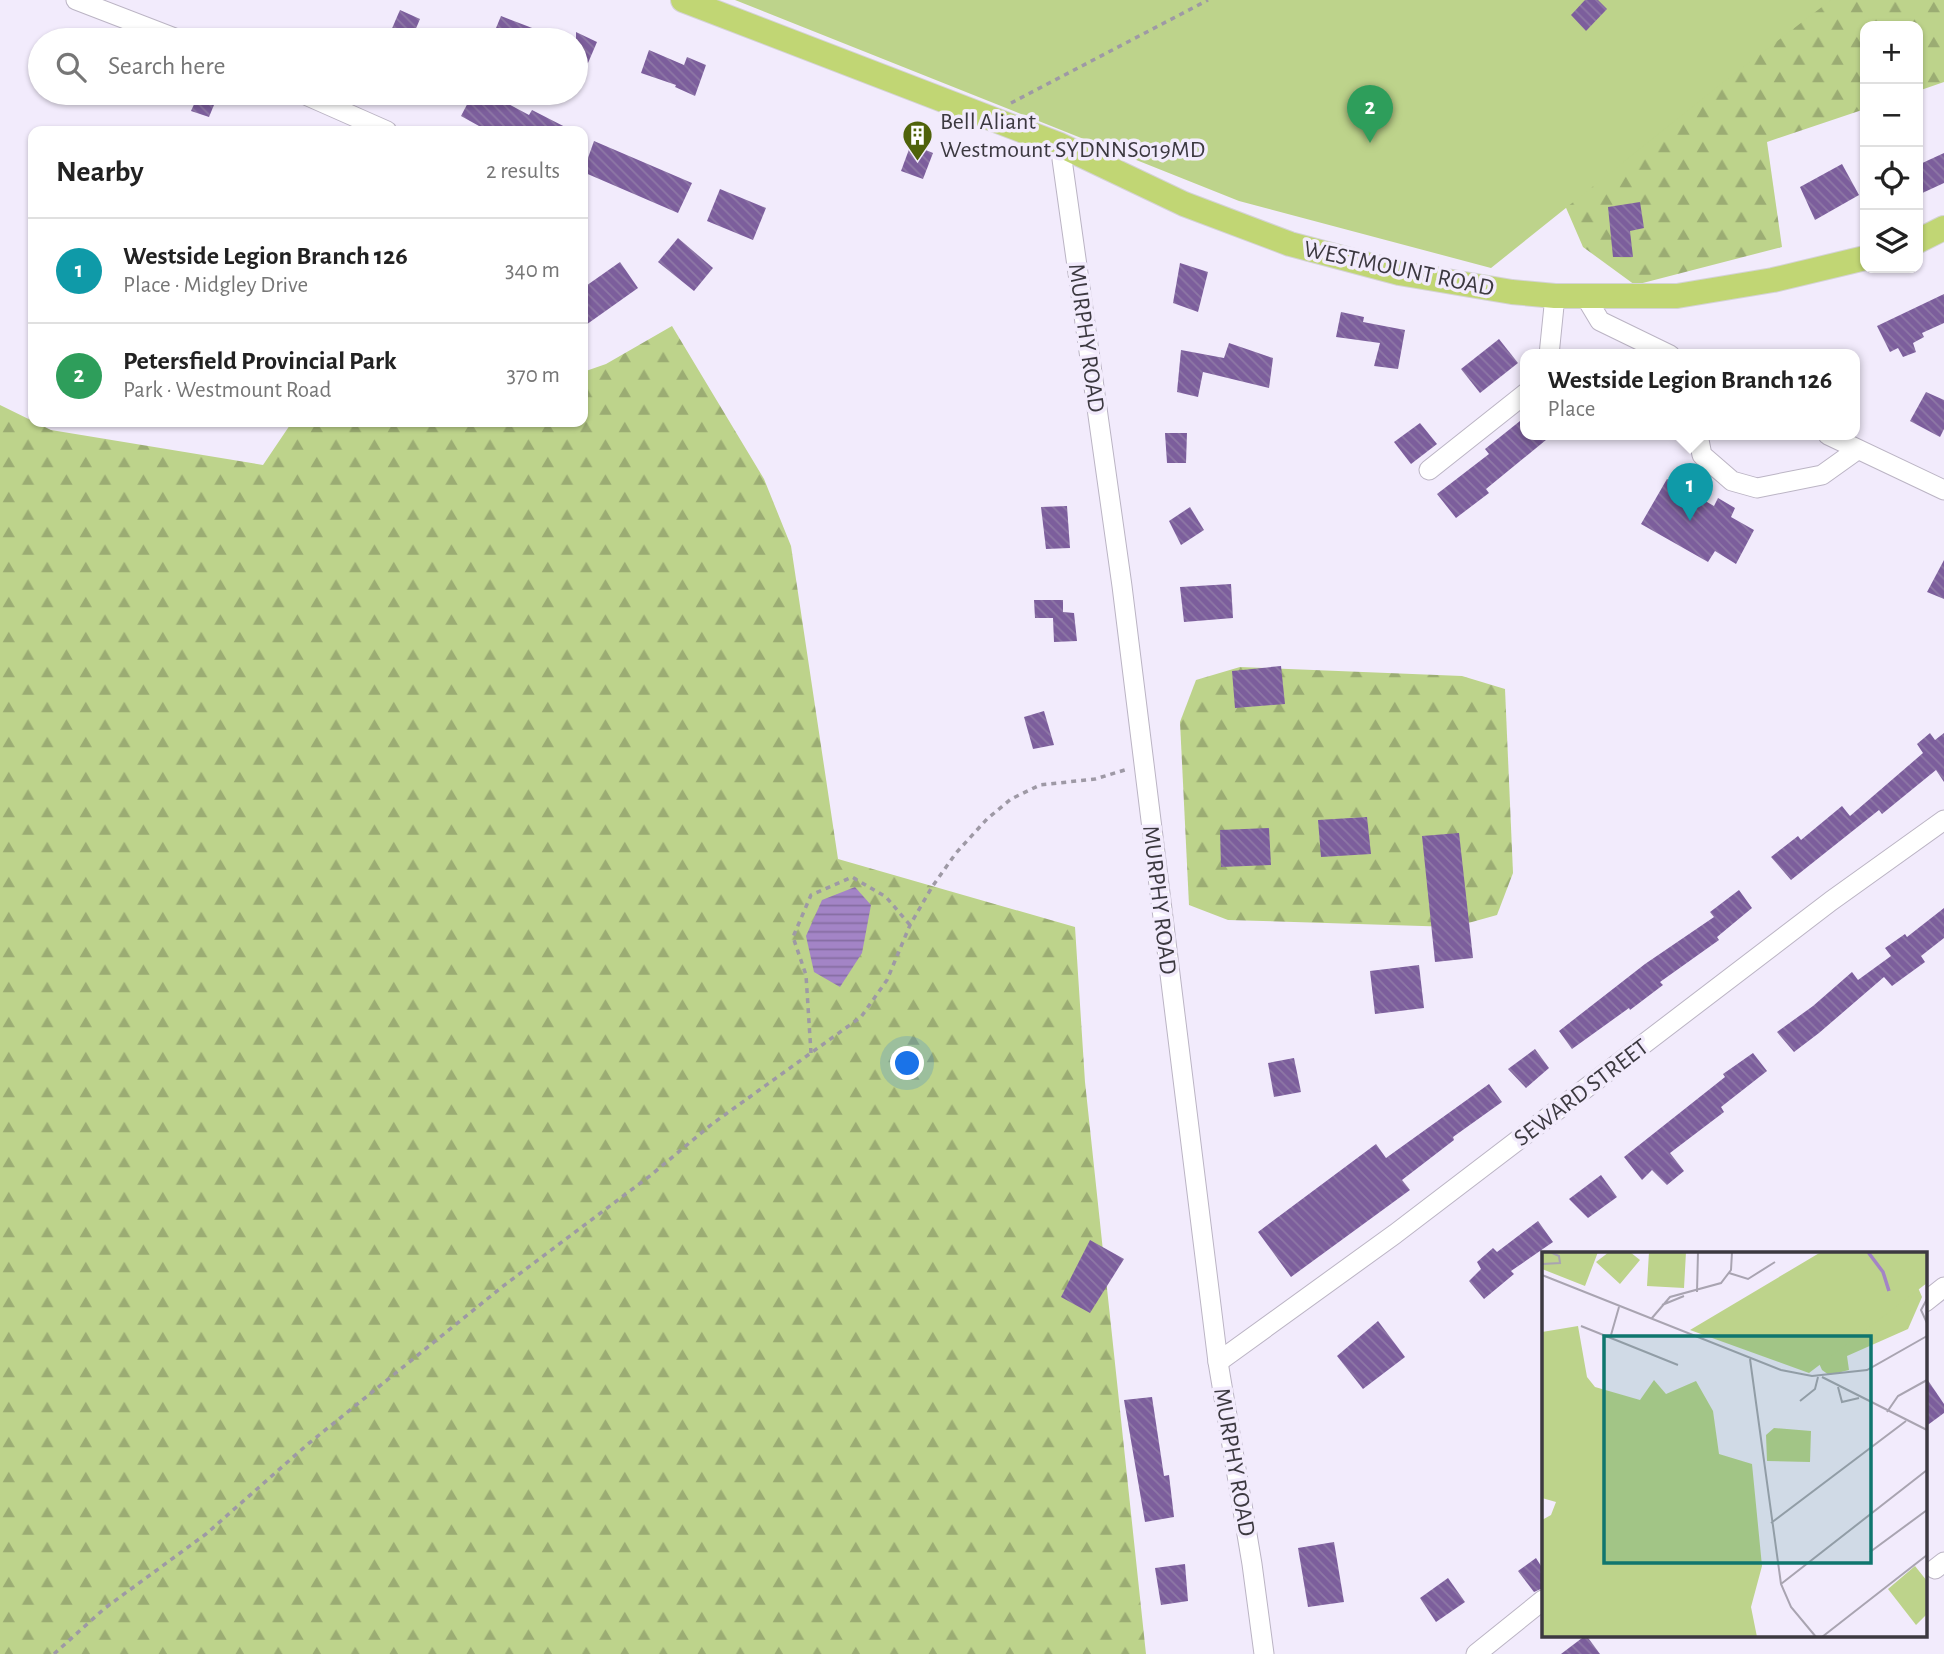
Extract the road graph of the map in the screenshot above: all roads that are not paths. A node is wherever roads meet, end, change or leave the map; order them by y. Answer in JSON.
{"nodes":[{"id":1,"x":76,"y":0,"type":"edge"},
{"id":2,"x":683,"y":0,"type":"edge"},
{"id":3,"x":149,"y":28,"type":"edge"},
{"id":4,"x":328,"y":105,"type":"edge"},
{"id":5,"x":376,"y":126,"type":"edge"},
{"id":6,"x":1060,"y":145,"type":"junction"},
{"id":7,"x":1944,"y":228,"type":"edge"},
{"id":8,"x":1923,"y":238,"type":"edge"},
{"id":9,"x":1860,"y":259,"type":"edge"},
{"id":10,"x":1555,"y":296,"type":"junction"},
{"id":11,"x":1585,"y":296,"type":"junction"},
{"id":12,"x":1550,"y":349,"type":"edge"},
{"id":13,"x":1658,"y":349,"type":"edge"},
{"id":14,"x":1520,"y":397,"type":"edge"},
{"id":15,"x":1699,"y":440,"type":"edge"},
{"id":16,"x":1838,"y":440,"type":"edge"},
{"id":17,"x":1857,"y":450,"type":"junction"},
{"id":18,"x":1429,"y":470,"type":"dead end"},
{"id":19,"x":1944,"y":490,"type":"edge"},
{"id":20,"x":1944,"y":820,"type":"edge"},
{"id":21,"x":1944,"y":1287,"type":"edge"},
{"id":22,"x":1926,"y":1301,"type":"edge"},
{"id":23,"x":1218,"y":1362,"type":"junction"},
{"id":24,"x":1542,"y":1601,"type":"edge"},
{"id":25,"x":1264,"y":1654,"type":"edge"},
{"id":26,"x":1476,"y":1654,"type":"edge"}],
"edges":[{"from":1,"to":3,"type":"street"},
{"from":2,"to":6,"type":"main road","name":"WESTMOUNT ROAD"},
{"from":4,"to":5,"type":"street"},
{"from":6,"to":10,"type":"main road","name":"WESTMOUNT ROAD"},
{"from":6,"to":23,"type":"street","name":"MURPHY ROAD"},
{"from":7,"to":8,"type":"main road"},
{"from":9,"to":11,"type":"main road","name":"WESTMOUNT ROAD"},
{"from":10,"to":11,"type":"main road","name":"WESTMOUNT ROAD"},
{"from":10,"to":12,"type":"street"},
{"from":11,"to":13,"type":"street"},
{"from":14,"to":18,"type":"street"},
{"from":15,"to":17,"type":"street"},
{"from":16,"to":17,"type":"street"},
{"from":17,"to":19,"type":"street"},
{"from":20,"to":23,"type":"street","name":"SEWARD STREET"},
{"from":21,"to":22,"type":"street"},
{"from":23,"to":25,"type":"street","name":"MURPHY ROAD"},
{"from":24,"to":26,"type":"street"}]}
